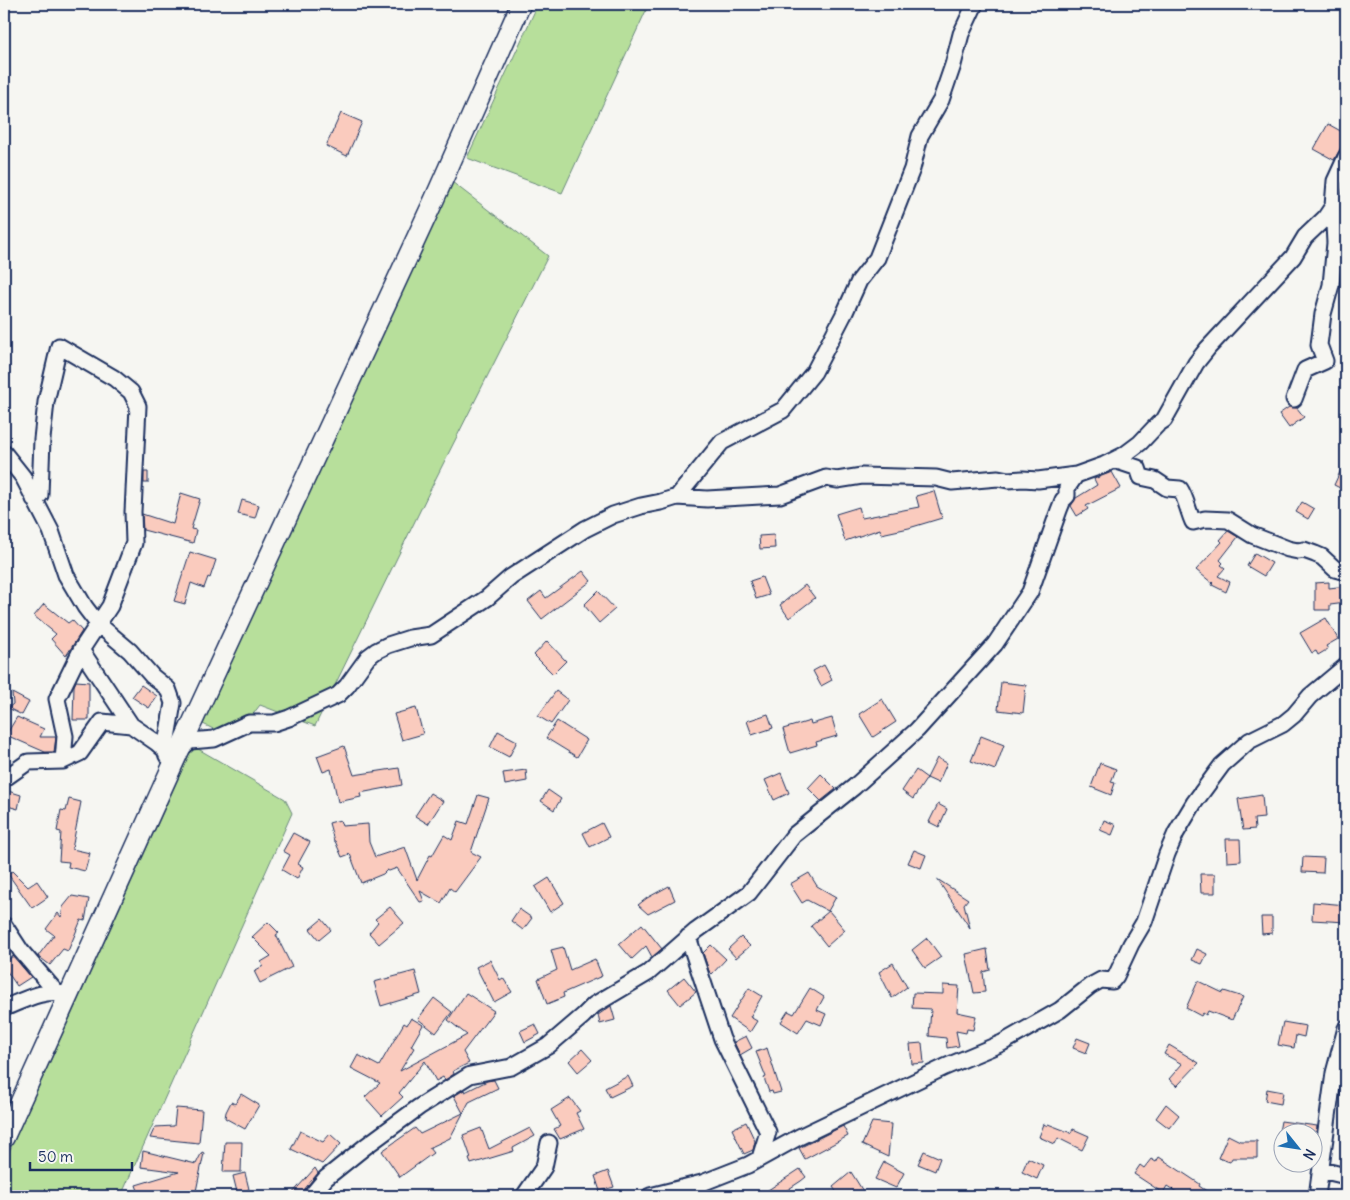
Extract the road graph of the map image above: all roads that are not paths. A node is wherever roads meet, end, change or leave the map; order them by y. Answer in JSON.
{"nodes":[{"id":1,"x":520,"y":4,"type":"edge"},
{"id":2,"x":975,"y":4,"type":"edge"},
{"id":3,"x":1346,"y":157,"type":"edge"},
{"id":4,"x":1333,"y":206,"type":"junction"},
{"id":5,"x":1294,"y":399,"type":"dead end"},
{"id":6,"x":4,"y":453,"type":"edge"},
{"id":7,"x":1114,"y":460,"type":"junction"},
{"id":8,"x":1076,"y":474,"type":"junction"},
{"id":9,"x":677,"y":497,"type":"junction"},
{"id":10,"x":34,"y":498,"type":"junction"},
{"id":11,"x":1346,"y":572,"type":"edge"},
{"id":12,"x":98,"y":624,"type":"junction"},
{"id":13,"x":81,"y":650,"type":"junction"},
{"id":14,"x":1346,"y":666,"type":"edge"},
{"id":15,"x":131,"y":725,"type":"junction"},
{"id":16,"x":173,"y":754,"type":"junction"},
{"id":17,"x":63,"y":761,"type":"junction"},
{"id":18,"x":4,"y":779,"type":"edge"},
{"id":19,"x":4,"y":925,"type":"edge"},
{"id":20,"x":688,"y":937,"type":"junction"},
{"id":21,"x":62,"y":994,"type":"junction"},
{"id":22,"x":4,"y":1008,"type":"edge"},
{"id":23,"x":1346,"y":1028,"type":"edge"},
{"id":24,"x":4,"y":1138,"type":"edge"},
{"id":25,"x":549,"y":1144,"type":"dead end"},
{"id":26,"x":1322,"y":1156,"type":"edge"},
{"id":27,"x":760,"y":1158,"type":"junction"},
{"id":28,"x":1322,"y":1170,"type":"edge"},
{"id":29,"x":1320,"y":1172,"type":"edge"},
{"id":30,"x":1346,"y":1176,"type":"edge"},
{"id":31,"x":311,"y":1196,"type":"edge"},
{"id":32,"x":524,"y":1196,"type":"edge"},
{"id":33,"x":650,"y":1196,"type":"edge"},
{"id":34,"x":1317,"y":1196,"type":"edge"}],
"edges":[{"from":1,"to":16,"type":"main road"},
{"from":2,"to":9,"type":"street"},
{"from":3,"to":4,"type":"street"},
{"from":4,"to":5,"type":"street"},
{"from":4,"to":7,"type":"street"},
{"from":6,"to":10,"type":"street"},
{"from":7,"to":8,"type":"street"},
{"from":7,"to":11,"type":"street"},
{"from":8,"to":9,"type":"street"},
{"from":8,"to":20,"type":"street"},
{"from":9,"to":16,"type":"street"},
{"from":10,"to":12,"type":"street"},
{"from":10,"to":12,"type":"street"},
{"from":12,"to":13,"type":"street"},
{"from":12,"to":16,"type":"street"},
{"from":13,"to":15,"type":"street"},
{"from":13,"to":17,"type":"street"},
{"from":14,"to":27,"type":"street"},
{"from":15,"to":16,"type":"street"},
{"from":15,"to":17,"type":"street"},
{"from":16,"to":21,"type":"main road"},
{"from":17,"to":18,"type":"street"},
{"from":19,"to":21,"type":"street"},
{"from":20,"to":27,"type":"street"},
{"from":20,"to":31,"type":"street"},
{"from":21,"to":22,"type":"street"},
{"from":21,"to":24,"type":"main road"},
{"from":23,"to":26,"type":"street"},
{"from":25,"to":32,"type":"street"},
{"from":27,"to":33,"type":"street"},
{"from":28,"to":30,"type":"street"},
{"from":29,"to":34,"type":"street"}]}
